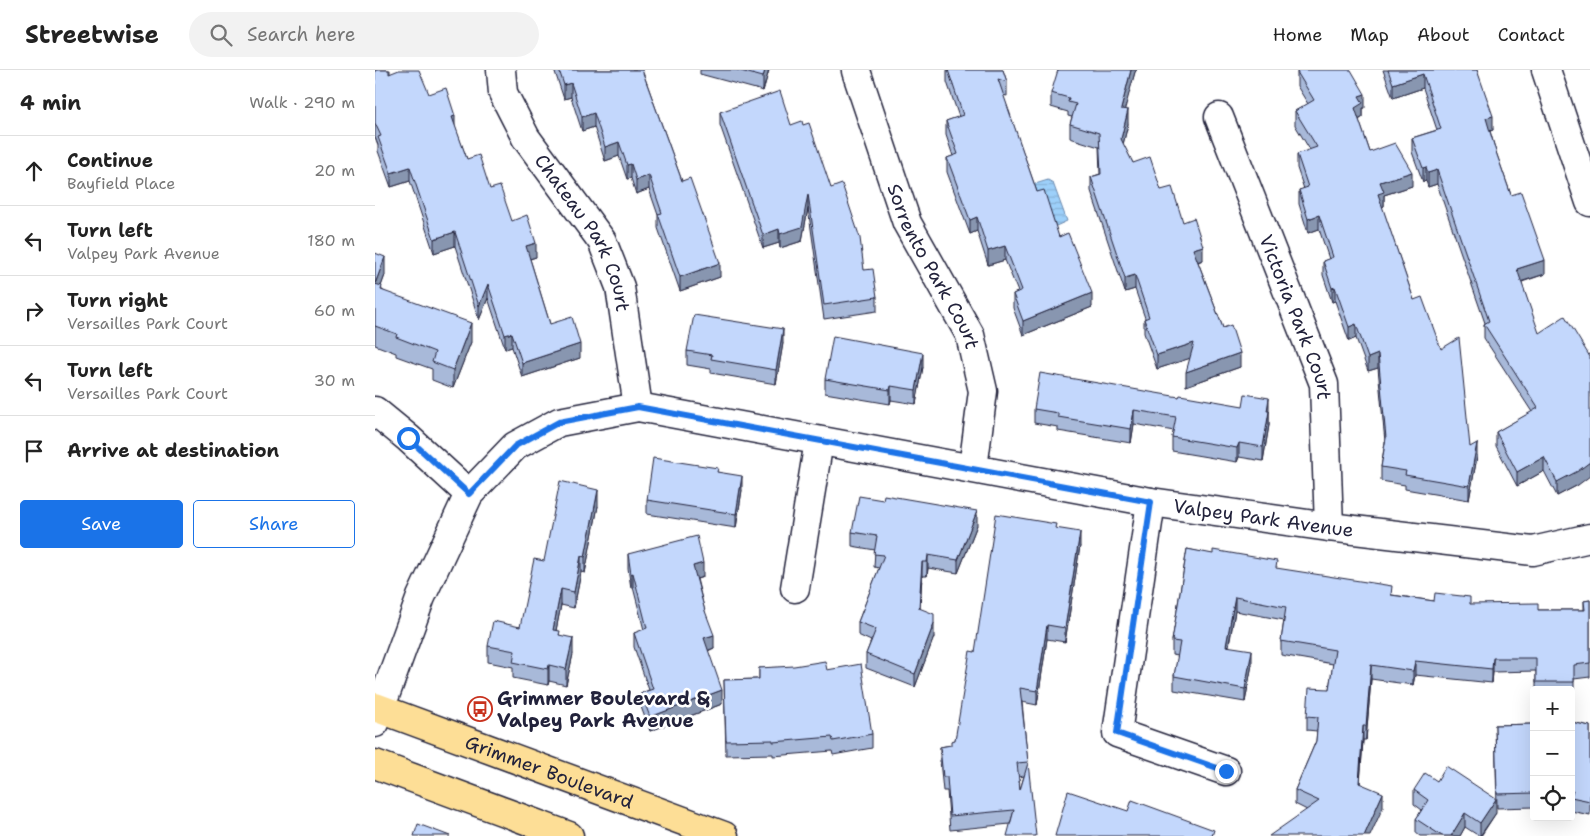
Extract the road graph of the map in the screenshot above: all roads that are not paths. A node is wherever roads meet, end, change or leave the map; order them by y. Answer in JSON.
{"nodes":[{"id":1,"x":501,"y":70,"type":"edge"},
{"id":2,"x":856,"y":70,"type":"edge"},
{"id":3,"x":1546,"y":70,"type":"edge"},
{"id":4,"x":1219,"y":116,"type":"dead end"},
{"id":5,"x":1590,"y":202,"type":"edge"},
{"id":6,"x":638,"y":407,"type":"junction"},
{"id":7,"x":375,"y":411,"type":"edge"},
{"id":8,"x":819,"y":441,"type":"junction"},
{"id":9,"x":973,"y":468,"type":"junction"},
{"id":10,"x":469,"y":494,"type":"junction"},
{"id":11,"x":1151,"y":502,"type":"junction"},
{"id":12,"x":1329,"y":527,"type":"junction"},
{"id":13,"x":1590,"y":538,"type":"edge"},
{"id":14,"x":795,"y":588,"type":"dead end"},
{"id":15,"x":377,"y":713,"type":"edge"},
{"id":16,"x":375,"y":764,"type":"edge"},
{"id":17,"x":1226,"y":771,"type":"dead end"},
{"id":18,"x":569,"y":836,"type":"edge"},
{"id":19,"x":725,"y":836,"type":"edge"}],
"edges":[{"from":1,"to":6,"type":"street","name":"Chateau Park Court"},
{"from":2,"to":9,"type":"street","name":"Sorrento Park Court"},
{"from":3,"to":5,"type":"street"},
{"from":4,"to":12,"type":"street","name":"Victoria Park Court"},
{"from":6,"to":8,"type":"street","name":"Valpey Park Avenue"},
{"from":6,"to":10,"type":"street","name":"Valpey Park Avenue"},
{"from":7,"to":10,"type":"street"},
{"from":8,"to":9,"type":"street","name":"Valpey Park Avenue"},
{"from":8,"to":14,"type":"street"},
{"from":9,"to":11,"type":"street","name":"Valpey Park Avenue"},
{"from":10,"to":15,"type":"street","name":"Valpey Park Avenue"},
{"from":11,"to":12,"type":"street","name":"Valpey Park Avenue"},
{"from":11,"to":17,"type":"street"},
{"from":12,"to":13,"type":"street","name":"Valpey Park Avenue"},
{"from":15,"to":19,"type":"main road","name":"Grimmer Boulevard"},
{"from":16,"to":18,"type":"main road"}]}
